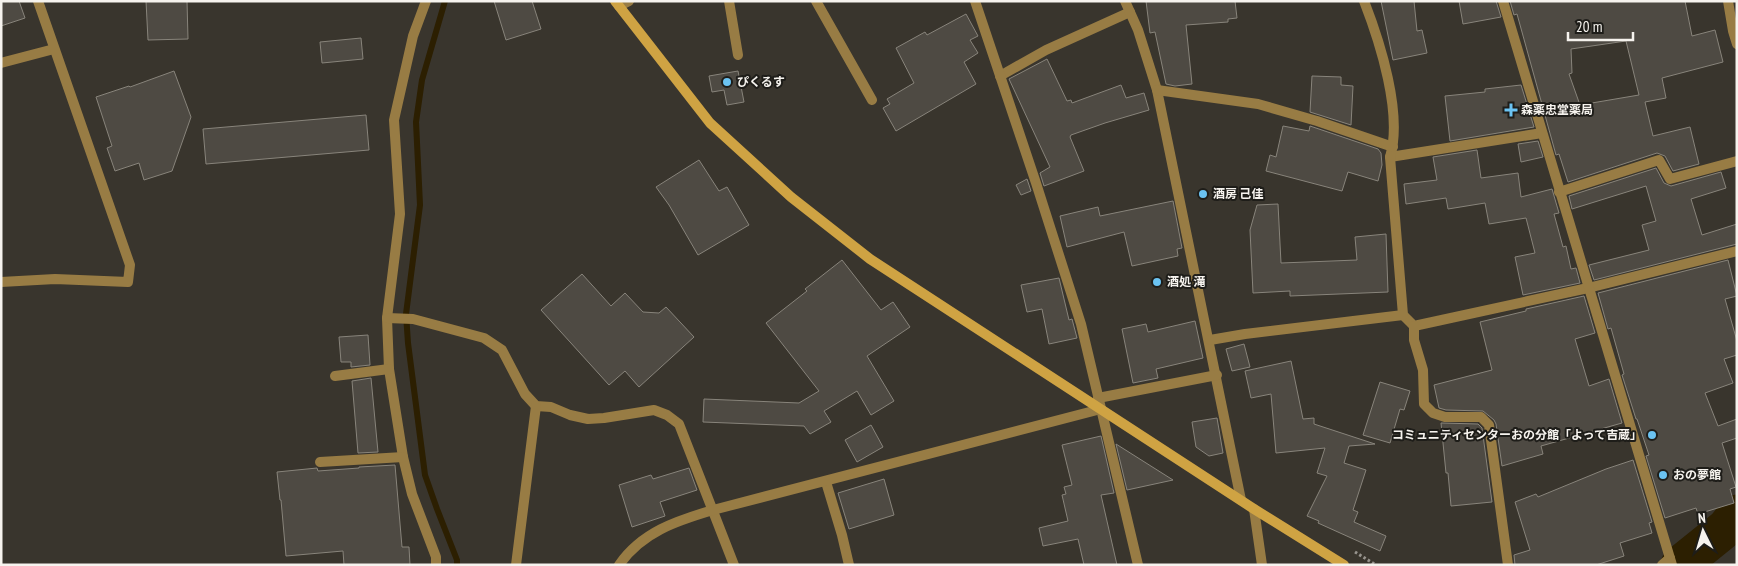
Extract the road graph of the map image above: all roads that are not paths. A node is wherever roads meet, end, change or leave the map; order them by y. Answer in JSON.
{"nodes":[{"id":1,"x":38,"y":1,"type":"edge"},
{"id":2,"x":426,"y":1,"type":"edge"},
{"id":3,"x":629,"y":1,"type":"edge"},
{"id":4,"x":729,"y":1,"type":"edge"},
{"id":5,"x":816,"y":1,"type":"edge"},
{"id":6,"x":975,"y":1,"type":"edge"},
{"id":7,"x":1124,"y":1,"type":"edge"},
{"id":8,"x":1364,"y":1,"type":"edge"},
{"id":9,"x":1503,"y":1,"type":"edge"},
{"id":10,"x":1728,"y":1,"type":"edge"},
{"id":11,"x":617,"y":4,"type":"edge"},
{"id":12,"x":1130,"y":12,"type":"junction"},
{"id":13,"x":1737,"y":44,"type":"edge"},
{"id":14,"x":54,"y":49,"type":"junction"},
{"id":15,"x":738,"y":55,"type":"dead end"},
{"id":16,"x":1,"y":63,"type":"edge"},
{"id":17,"x":1000,"y":76,"type":"junction"},
{"id":18,"x":1158,"y":90,"type":"junction"},
{"id":19,"x":872,"y":100,"type":"dead end"},
{"id":20,"x":1542,"y":133,"type":"junction"},
{"id":21,"x":1392,"y":152,"type":"junction"},
{"id":22,"x":1737,"y":161,"type":"edge"},
{"id":23,"x":1559,"y":192,"type":"junction"},
{"id":24,"x":1737,"y":251,"type":"edge"},
{"id":25,"x":1,"y":282,"type":"edge"},
{"id":26,"x":1588,"y":288,"type":"junction"},
{"id":27,"x":1404,"y":315,"type":"junction"},
{"id":28,"x":392,"y":318,"type":"junction"},
{"id":29,"x":1414,"y":326,"type":"junction"},
{"id":30,"x":1210,"y":340,"type":"junction"},
{"id":31,"x":389,"y":369,"type":"junction"},
{"id":32,"x":1217,"y":375,"type":"junction"},
{"id":33,"x":335,"y":376,"type":"dead end"},
{"id":34,"x":1098,"y":398,"type":"junction"},
{"id":35,"x":536,"y":406,"type":"junction"},
{"id":36,"x":1101,"y":409,"type":"junction"},
{"id":37,"x":403,"y":458,"type":"junction"},
{"id":38,"x":320,"y":462,"type":"dead end"},
{"id":39,"x":826,"y":482,"type":"junction"},
{"id":40,"x":1241,"y":500,"type":"junction"},
{"id":41,"x":1254,"y":509,"type":"junction"},
{"id":42,"x":713,"y":510,"type":"junction"},
{"id":43,"x":1668,"y":563,"type":"edge"},
{"id":44,"x":436,"y":565,"type":"edge"},
{"id":45,"x":516,"y":565,"type":"edge"},
{"id":46,"x":619,"y":565,"type":"edge"},
{"id":47,"x":734,"y":565,"type":"edge"},
{"id":48,"x":849,"y":565,"type":"edge"},
{"id":49,"x":1138,"y":565,"type":"edge"},
{"id":50,"x":1262,"y":565,"type":"edge"},
{"id":51,"x":1344,"y":565,"type":"edge"},
{"id":52,"x":1508,"y":565,"type":"edge"}],
"edges":[{"from":1,"to":14,"type":"street"},
{"from":2,"to":28,"type":"street"},
{"from":3,"to":11,"type":"street"},
{"from":4,"to":15,"type":"street"},
{"from":5,"to":19,"type":"street"},
{"from":6,"to":17,"type":"street"},
{"from":7,"to":12,"type":"street"},
{"from":8,"to":21,"type":"street"},
{"from":9,"to":20,"type":"street"},
{"from":10,"to":13,"type":"street"},
{"from":11,"to":36,"type":"street"},
{"from":12,"to":17,"type":"street"},
{"from":12,"to":18,"type":"street"},
{"from":14,"to":16,"type":"street"},
{"from":14,"to":25,"type":"street"},
{"from":17,"to":34,"type":"street"},
{"from":18,"to":21,"type":"street"},
{"from":18,"to":30,"type":"street"},
{"from":20,"to":21,"type":"street"},
{"from":20,"to":23,"type":"street"},
{"from":21,"to":27,"type":"street"},
{"from":22,"to":23,"type":"street"},
{"from":23,"to":26,"type":"street"},
{"from":24,"to":26,"type":"street"},
{"from":26,"to":29,"type":"street"},
{"from":26,"to":43,"type":"street"},
{"from":27,"to":29,"type":"street"},
{"from":27,"to":30,"type":"street"},
{"from":28,"to":31,"type":"street"},
{"from":28,"to":35,"type":"street"},
{"from":29,"to":52,"type":"street"},
{"from":30,"to":32,"type":"street"},
{"from":31,"to":33,"type":"street"},
{"from":31,"to":37,"type":"street"},
{"from":32,"to":34,"type":"street"},
{"from":32,"to":40,"type":"street"},
{"from":34,"to":36,"type":"street"},
{"from":35,"to":42,"type":"street"},
{"from":35,"to":45,"type":"street"},
{"from":36,"to":39,"type":"street"},
{"from":36,"to":40,"type":"street"},
{"from":36,"to":49,"type":"street"},
{"from":37,"to":38,"type":"street"},
{"from":37,"to":44,"type":"street"},
{"from":39,"to":42,"type":"street"},
{"from":39,"to":48,"type":"street"},
{"from":40,"to":41,"type":"street"},
{"from":41,"to":50,"type":"street"},
{"from":41,"to":51,"type":"street"},
{"from":42,"to":46,"type":"street"},
{"from":42,"to":47,"type":"street"}]}
